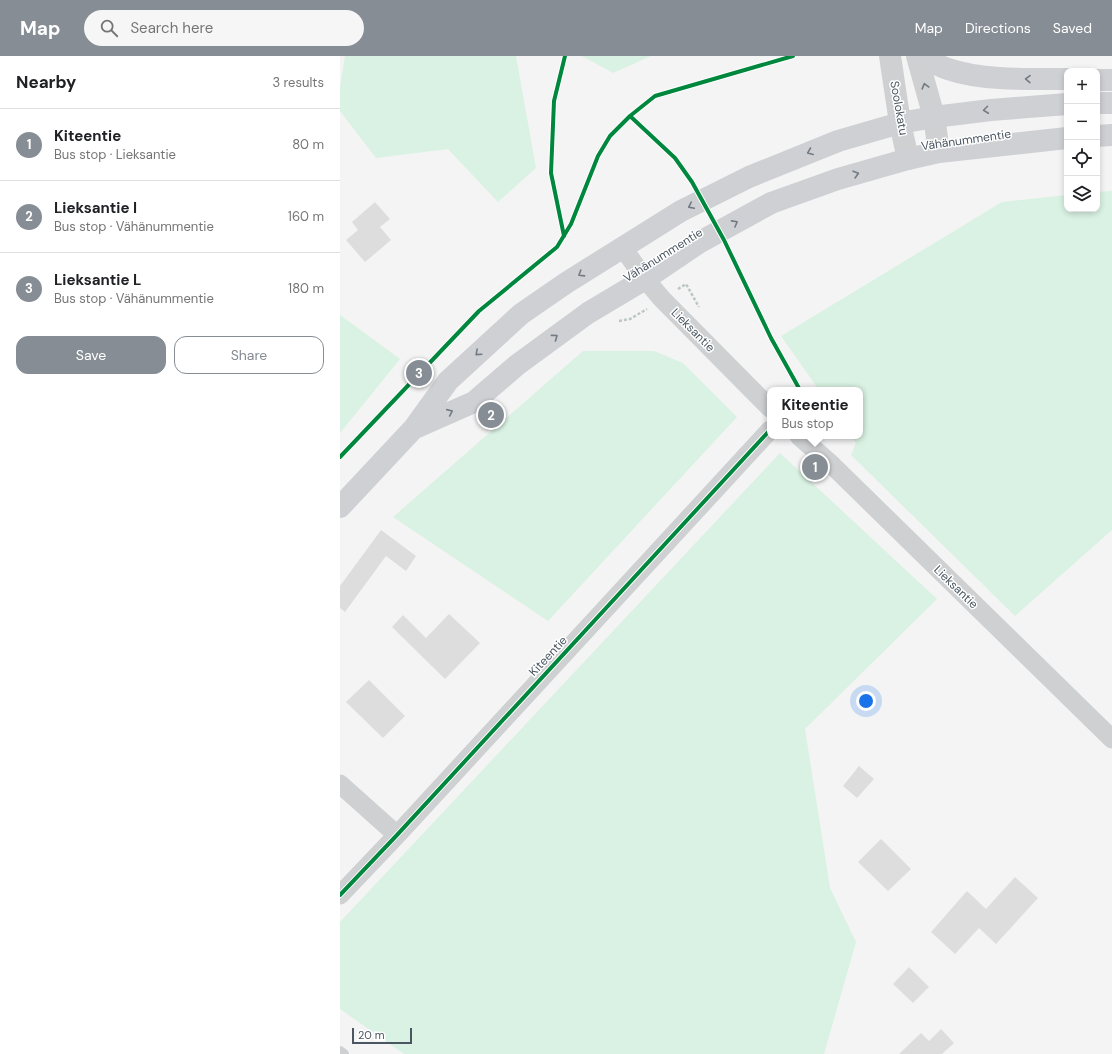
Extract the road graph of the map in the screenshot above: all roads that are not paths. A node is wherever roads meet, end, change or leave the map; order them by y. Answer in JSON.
{"nodes":[{"id":1,"x":890,"y":56,"type":"edge"},
{"id":2,"x":917,"y":56,"type":"edge"},
{"id":3,"x":920,"y":56,"type":"edge"},
{"id":4,"x":1064,"y":80,"type":"edge"},
{"id":5,"x":1100,"y":80,"type":"edge"},
{"id":6,"x":1112,"y":80,"type":"edge"},
{"id":7,"x":1112,"y":103,"type":"edge"},
{"id":8,"x":1064,"y":104,"type":"edge"},
{"id":9,"x":1100,"y":104,"type":"edge"},
{"id":10,"x":934,"y":117,"type":"junction"},
{"id":11,"x":900,"y":123,"type":"junction"},
{"id":12,"x":1112,"y":135,"type":"edge"},
{"id":13,"x":1100,"y":136,"type":"edge"},
{"id":14,"x":1064,"y":138,"type":"edge"},
{"id":15,"x":939,"y":152,"type":"junction"},
{"id":16,"x":908,"y":159,"type":"junction"},
{"id":17,"x":622,"y":248,"type":"junction"},
{"id":18,"x":645,"y":279,"type":"junction"},
{"id":19,"x":767,"y":405,"type":"edge"},
{"id":20,"x":414,"y":428,"type":"junction"},
{"id":21,"x":767,"y":433,"type":"edge"},
{"id":22,"x":802,"y":439,"type":"edge"},
{"id":23,"x":340,"y":507,"type":"edge"},
{"id":24,"x":1112,"y":739,"type":"edge"},
{"id":25,"x":340,"y":784,"type":"edge"},
{"id":26,"x":397,"y":835,"type":"junction"},
{"id":27,"x":340,"y":895,"type":"edge"},
{"id":28,"x":340,"y":1051,"type":"edge"},
{"id":29,"x":344,"y":1054,"type":"edge"}],
"edges":[{"from":1,"to":11,"type":"street","name":"Soolokatu"},
{"from":10,"to":2,"type":"street","one_way":true},
{"from":4,"to":3,"type":"main road","one_way":true},
{"from":5,"to":6,"type":"main road"},
{"from":7,"to":9,"type":"main road"},
{"from":8,"to":10,"type":"main road","name":"Vähänummentie","one_way":true},
{"from":10,"to":11,"type":"main road","name":"Vähänummentie"},
{"from":10,"to":15,"type":"street"},
{"from":11,"to":16,"type":"street","name":"Soolokatu"},
{"from":11,"to":17,"type":"main road","name":"Vähänummentie","one_way":true},
{"from":12,"to":13,"type":"main road"},
{"from":14,"to":15,"type":"main road","name":"Vähänummentie"},
{"from":15,"to":16,"type":"main road","name":"Vähänummentie"},
{"from":18,"to":16,"type":"main road","name":"Vähänummentie","one_way":true},
{"from":17,"to":18,"type":"street","name":"Lieksantie"},
{"from":17,"to":20,"type":"main road","name":"Vähänummentie","one_way":true},
{"from":18,"to":19,"type":"street","name":"Lieksantie"},
{"from":20,"to":18,"type":"main road","name":"Vähänummentie","one_way":true},
{"from":20,"to":23,"type":"main road","name":"Vähänummentie"},
{"from":21,"to":26,"type":"street","name":"Kiteentie"},
{"from":22,"to":24,"type":"street","name":"Lieksantie"},
{"from":25,"to":26,"type":"street"},
{"from":26,"to":27,"type":"street","name":"Kiteentie"},
{"from":28,"to":29,"type":"lane"}]}
